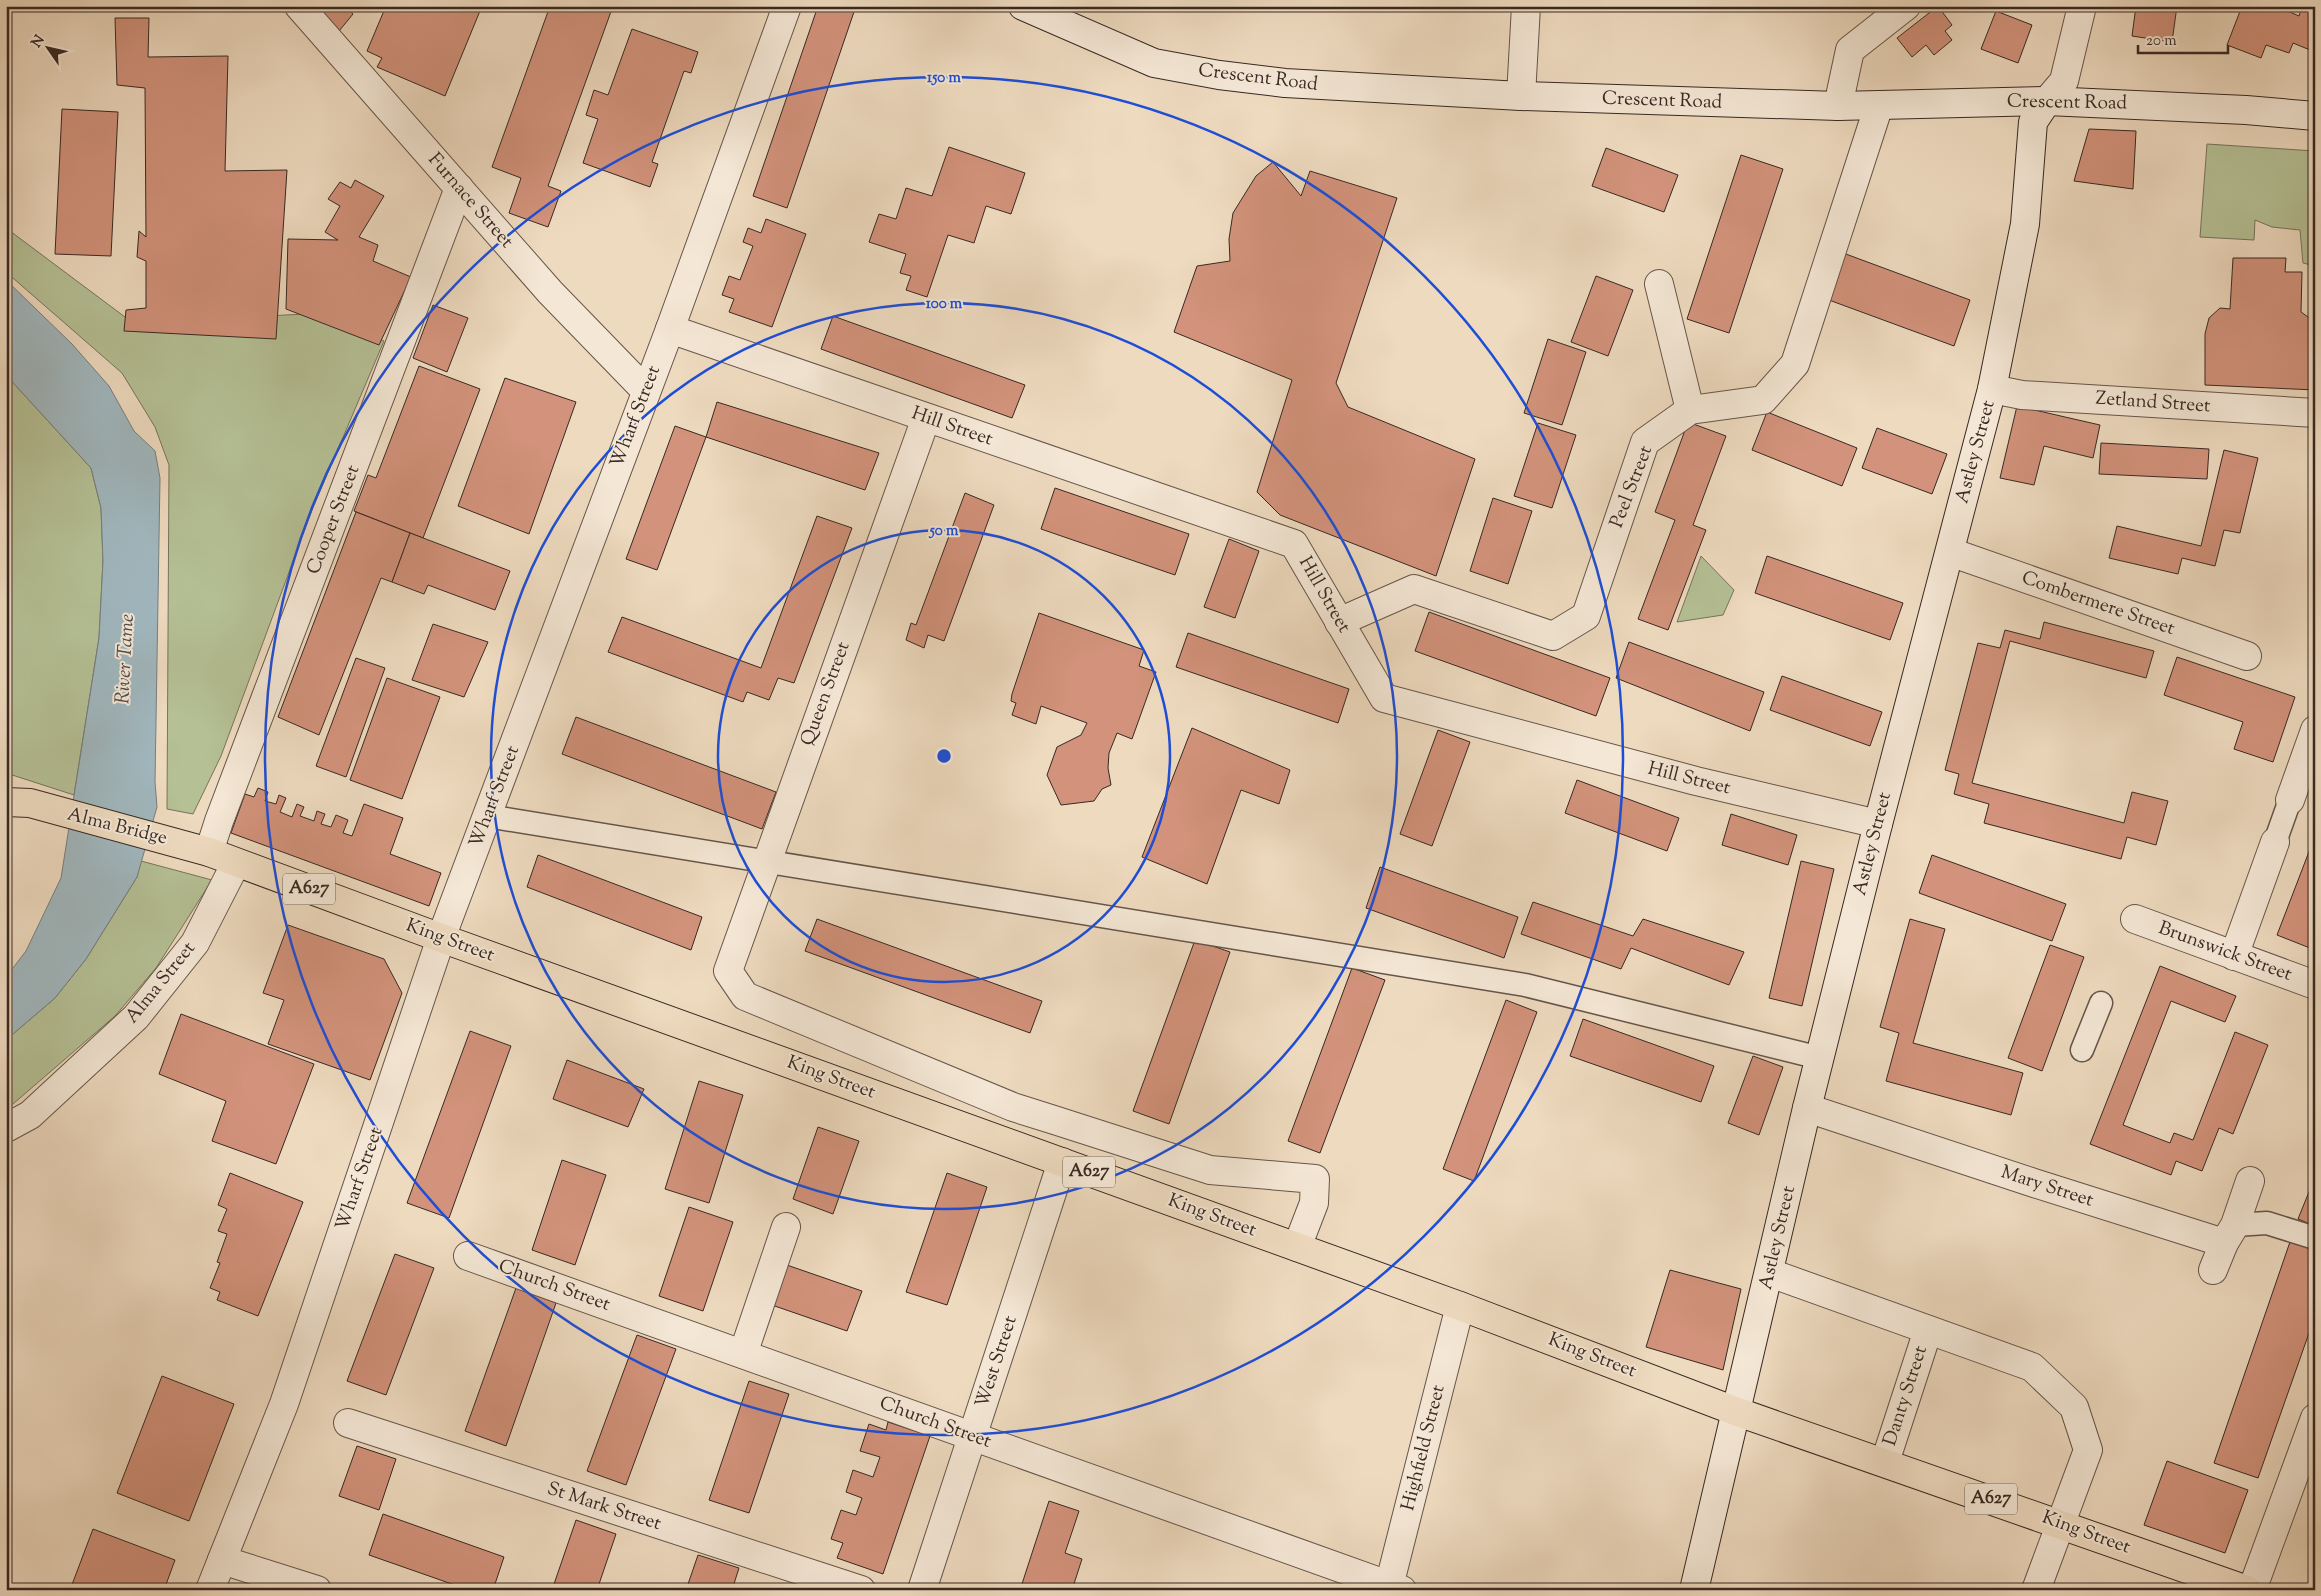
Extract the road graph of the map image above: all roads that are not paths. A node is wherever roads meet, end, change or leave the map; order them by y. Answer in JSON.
{"nodes":[{"id":1,"x":299,"y":6,"type":"edge"},
{"id":2,"x":787,"y":6,"type":"edge"},
{"id":3,"x":1023,"y":6,"type":"edge"},
{"id":4,"x":1526,"y":6,"type":"edge"},
{"id":5,"x":1906,"y":6,"type":"edge"},
{"id":6,"x":2082,"y":6,"type":"edge"},
{"id":7,"x":1521,"y":96,"type":"junction"},
{"id":8,"x":2047,"y":101,"type":"junction"},
{"id":9,"x":1879,"y":105,"type":"junction"},
{"id":10,"x":1838,"y":106,"type":"junction"},
{"id":11,"x":2315,"y":116,"type":"edge"},
{"id":12,"x":459,"y":188,"type":"junction"},
{"id":13,"x":1659,"y":284,"type":"dead end"},
{"id":14,"x":670,"y":329,"type":"junction"},
{"id":15,"x":1992,"y":389,"type":"junction"},
{"id":16,"x":646,"y":391,"type":"junction"},
{"id":17,"x":1690,"y":410,"type":"junction"},
{"id":18,"x":2315,"y":413,"type":"edge"},
{"id":19,"x":926,"y":418,"type":"junction"},
{"id":20,"x":1950,"y":552,"type":"junction"},
{"id":21,"x":1339,"y":622,"type":"junction"},
{"id":22,"x":2247,"y":656,"type":"dead end"},
{"id":23,"x":2315,"y":730,"type":"edge"},
{"id":24,"x":2290,"y":800,"type":"joint"},
{"id":25,"x":6,"y":802,"type":"edge"},
{"id":26,"x":488,"y":816,"type":"junction"},
{"id":27,"x":1878,"y":824,"type":"junction"},
{"id":28,"x":177,"y":842,"type":"joint"},
{"id":29,"x":2275,"y":842,"type":"joint"},
{"id":30,"x":209,"y":852,"type":"junction"},
{"id":31,"x":236,"y":862,"type":"junction"},
{"id":32,"x":766,"y":862,"type":"junction"},
{"id":33,"x":2135,"y":919,"type":"dead end"},
{"id":34,"x":441,"y":938,"type":"junction"},
{"id":35,"x":2234,"y":956,"type":"junction"},
{"id":36,"x":2315,"y":985,"type":"edge"},
{"id":37,"x":2101,"y":1004,"type":"dead end"},
{"id":38,"x":2082,"y":1050,"type":"dead end"},
{"id":39,"x":1820,"y":1058,"type":"junction"},
{"id":40,"x":1808,"y":1108,"type":"junction"},
{"id":41,"x":6,"y":1128,"type":"edge"},
{"id":42,"x":1062,"y":1162,"type":"junction"},
{"id":43,"x":2250,"y":1181,"type":"dead end"},
{"id":44,"x":786,"y":1228,"type":"dead end"},
{"id":45,"x":2230,"y":1234,"type":"junction"},
{"id":46,"x":2315,"y":1238,"type":"edge"},
{"id":47,"x":1297,"y":1247,"type":"junction"},
{"id":48,"x":468,"y":1256,"type":"dead end"},
{"id":49,"x":2213,"y":1270,"type":"dead end"},
{"id":50,"x":1770,"y":1273,"type":"junction"},
{"id":51,"x":1460,"y":1306,"type":"junction"},
{"id":52,"x":1928,"y":1330,"type":"junction"},
{"id":53,"x":743,"y":1354,"type":"junction"},
{"id":54,"x":1735,"y":1411,"type":"junction"},
{"id":55,"x":2315,"y":1418,"type":"edge"},
{"id":56,"x":348,"y":1423,"type":"dead end"},
{"id":57,"x":973,"y":1436,"type":"junction"},
{"id":58,"x":1884,"y":1462,"type":"junction"},
{"id":59,"x":2059,"y":1523,"type":"junction"},
{"id":60,"x":222,"y":1560,"type":"junction"},
{"id":61,"x":1393,"y":1588,"type":"edge"},
{"id":62,"x":210,"y":1590,"type":"edge"},
{"id":63,"x":317,"y":1590,"type":"edge"},
{"id":64,"x":861,"y":1590,"type":"edge"},
{"id":65,"x":922,"y":1590,"type":"edge"},
{"id":66,"x":1694,"y":1590,"type":"edge"},
{"id":67,"x":2036,"y":1590,"type":"edge"},
{"id":68,"x":2247,"y":1590,"type":"edge"},
{"id":69,"x":2252,"y":1590,"type":"edge"}],
"edges":[{"from":1,"to":12,"type":"street","name":"Furnace Street"},
{"from":2,"to":14,"type":"street","name":"Wharf Street"},
{"from":3,"to":7,"type":"street","name":"Crescent Road"},
{"from":4,"to":7,"type":"street"},
{"from":5,"to":10,"type":"street"},
{"from":6,"to":8,"type":"street","name":"Astley Street"},
{"from":7,"to":10,"type":"street","name":"Crescent Road"},
{"from":8,"to":9,"type":"street","name":"Crescent Road"},
{"from":8,"to":11,"type":"street","name":"Crescent Road"},
{"from":8,"to":15,"type":"street","name":"Astley Street"},
{"from":9,"to":10,"type":"street","name":"Crescent Road"},
{"from":9,"to":17,"type":"street","name":"Peel Street"},
{"from":12,"to":16,"type":"street","name":"Furnace Street"},
{"from":12,"to":30,"type":"street","name":"Cooper Street"},
{"from":13,"to":17,"type":"street"},
{"from":14,"to":16,"type":"street","name":"Wharf Street"},
{"from":14,"to":19,"type":"street","name":"Hill Street"},
{"from":15,"to":18,"type":"street","name":"Zetland Street"},
{"from":15,"to":20,"type":"street","name":"Astley Street"},
{"from":16,"to":26,"type":"street","name":"Wharf Street"},
{"from":17,"to":21,"type":"street","name":"Peel Street"},
{"from":19,"to":21,"type":"street","name":"Hill Street"},
{"from":19,"to":32,"type":"street","name":"Queen Street"},
{"from":20,"to":22,"type":"street","name":"Combermere Street"},
{"from":20,"to":27,"type":"street","name":"Astley Street"},
{"from":21,"to":27,"type":"street","name":"Hill Street"},
{"from":23,"to":24,"type":"street"},
{"from":24,"to":29,"type":"street"},
{"from":25,"to":28,"type":"main road","name":"Alma Bridge","number":"A627"},
{"from":26,"to":32,"type":"street"},
{"from":26,"to":34,"type":"street","name":"Wharf Street"},
{"from":27,"to":39,"type":"street","name":"Astley Street"},
{"from":28,"to":30,"type":"main road","name":"King Street","number":"A627"},
{"from":29,"to":35,"type":"street"},
{"from":30,"to":31,"type":"main road","name":"King Street","number":"A627"},
{"from":31,"to":34,"type":"main road","name":"King Street","number":"A627"},
{"from":31,"to":41,"type":"street","name":"Alma Street"},
{"from":32,"to":39,"type":"street"},
{"from":32,"to":47,"type":"street","name":"Queen Street"},
{"from":33,"to":35,"type":"street","name":"Brunswick Street"},
{"from":34,"to":42,"type":"main road","name":"King Street","number":"A627"},
{"from":34,"to":60,"type":"street","name":"Wharf Street"},
{"from":35,"to":36,"type":"street","name":"Brunswick Street"},
{"from":37,"to":38,"type":"street"},
{"from":39,"to":40,"type":"street","name":"Astley Street"},
{"from":40,"to":45,"type":"street","name":"Mary Street"},
{"from":40,"to":50,"type":"street","name":"Astley Street"},
{"from":42,"to":47,"type":"main road","name":"King Street","number":"A627"},
{"from":42,"to":57,"type":"street","name":"West Street"},
{"from":43,"to":45,"type":"street"},
{"from":44,"to":53,"type":"street"},
{"from":45,"to":46,"type":"street"},
{"from":45,"to":49,"type":"street"},
{"from":47,"to":51,"type":"main road","name":"King Street","number":"A627"},
{"from":48,"to":53,"type":"street","name":"Church Street"},
{"from":50,"to":52,"type":"street"},
{"from":50,"to":54,"type":"street","name":"Astley Street"},
{"from":51,"to":54,"type":"main road","name":"King Street","number":"A627"},
{"from":51,"to":61,"type":"street","name":"Highfield Street"},
{"from":52,"to":58,"type":"street","name":"Danty Street"},
{"from":52,"to":59,"type":"street"},
{"from":53,"to":57,"type":"street","name":"Church Street"},
{"from":54,"to":58,"type":"main road","name":"King Street","number":"A627"},
{"from":54,"to":66,"type":"street","name":"Astley Street"},
{"from":55,"to":69,"type":"street"},
{"from":56,"to":64,"type":"street","name":"St Mark Street"},
{"from":57,"to":61,"type":"street","name":"Church Street"},
{"from":57,"to":65,"type":"street","name":"West Street"},
{"from":58,"to":59,"type":"main road","name":"King Street","number":"A627"},
{"from":59,"to":67,"type":"street"},
{"from":59,"to":68,"type":"main road","name":"King Street","number":"A627"},
{"from":60,"to":62,"type":"street","name":"Wharf Street"},
{"from":60,"to":63,"type":"street"}]}
